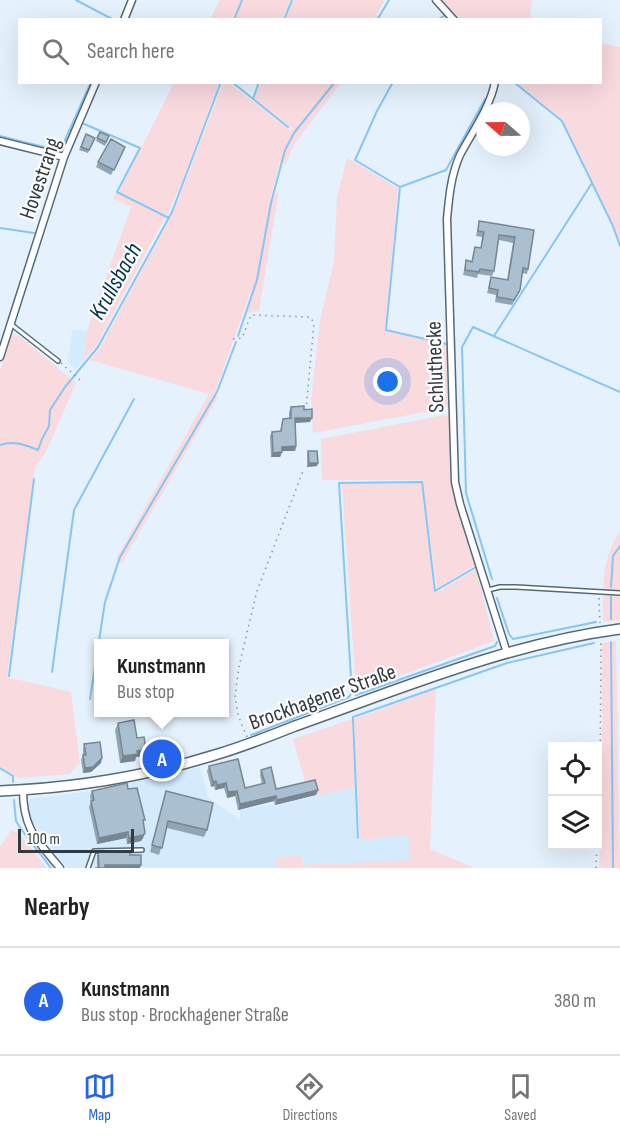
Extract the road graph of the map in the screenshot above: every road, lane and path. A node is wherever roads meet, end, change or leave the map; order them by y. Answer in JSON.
{"nodes":[{"id":1,"x":132,"y":0,"type":"edge"},
{"id":2,"x":436,"y":0,"type":"edge"},
{"id":3,"x":125,"y":18,"type":"edge"},
{"id":4,"x":452,"y":18,"type":"edge"},
{"id":5,"x":95,"y":84,"type":"edge"},
{"id":6,"x":494,"y":84,"type":"edge"},
{"id":7,"x":0,"y":141,"type":"edge"},
{"id":8,"x":64,"y":157,"type":"junction"},
{"id":9,"x":11,"y":324,"type":"junction"},
{"id":10,"x":233,"y":339,"type":"dead end"},
{"id":11,"x":0,"y":357,"type":"edge"},
{"id":12,"x":58,"y":361,"type":"joint"},
{"id":13,"x":81,"y":381,"type":"dead end"},
{"id":14,"x":306,"y":409,"type":"edge"},
{"id":15,"x":303,"y":471,"type":"dead end"},
{"id":16,"x":487,"y":590,"type":"junction"},
{"id":17,"x":598,"y":592,"type":"junction"},
{"id":18,"x":620,"y":593,"type":"edge"},
{"id":19,"x":620,"y":629,"type":"edge"},
{"id":20,"x":601,"y":632,"type":"junction"},
{"id":21,"x":600,"y":646,"type":"dead end"},
{"id":22,"x":507,"y":653,"type":"junction"},
{"id":23,"x":250,"y":743,"type":"junction"},
{"id":24,"x":23,"y":790,"type":"junction"},
{"id":25,"x":0,"y":791,"type":"edge"},
{"id":26,"x":599,"y":796,"type":"edge"},
{"id":27,"x":142,"y":849,"type":"dead end"},
{"id":28,"x":597,"y":850,"type":"edge"},
{"id":29,"x":60,"y":868,"type":"edge"},
{"id":30,"x":88,"y":868,"type":"edge"},
{"id":31,"x":596,"y":868,"type":"edge"}],
"edges":[{"from":1,"to":3,"type":"street"},
{"from":2,"to":4,"type":"street"},
{"from":5,"to":8,"type":"street","name":"Hovestrang"},
{"from":6,"to":16,"type":"street","name":"Schluthecke"},
{"from":7,"to":8,"type":"street"},
{"from":8,"to":9,"type":"street","name":"Hovestrang"},
{"from":9,"to":11,"type":"street","name":"Hovestrang"},
{"from":9,"to":12,"type":"lane"},
{"from":10,"to":14,"type":"path"},
{"from":12,"to":13,"type":"path"},
{"from":15,"to":23,"type":"path"},
{"from":16,"to":17,"type":"lane"},
{"from":16,"to":22,"type":"street","name":"Schluthecke"},
{"from":17,"to":18,"type":"lane"},
{"from":17,"to":20,"type":"path"},
{"from":19,"to":20,"type":"main road","name":"Brockhagener Straße"},
{"from":20,"to":22,"type":"main road","name":"Brockhagener Straße"},
{"from":21,"to":26,"type":"path"},
{"from":22,"to":23,"type":"main road","name":"Brockhagener Straße"},
{"from":23,"to":24,"type":"main road","name":"Brockhagener Straße"},
{"from":24,"to":25,"type":"main road","name":"Brockhagener Straße"},
{"from":24,"to":29,"type":"street"},
{"from":27,"to":30,"type":"lane"},
{"from":28,"to":31,"type":"path"}]}
